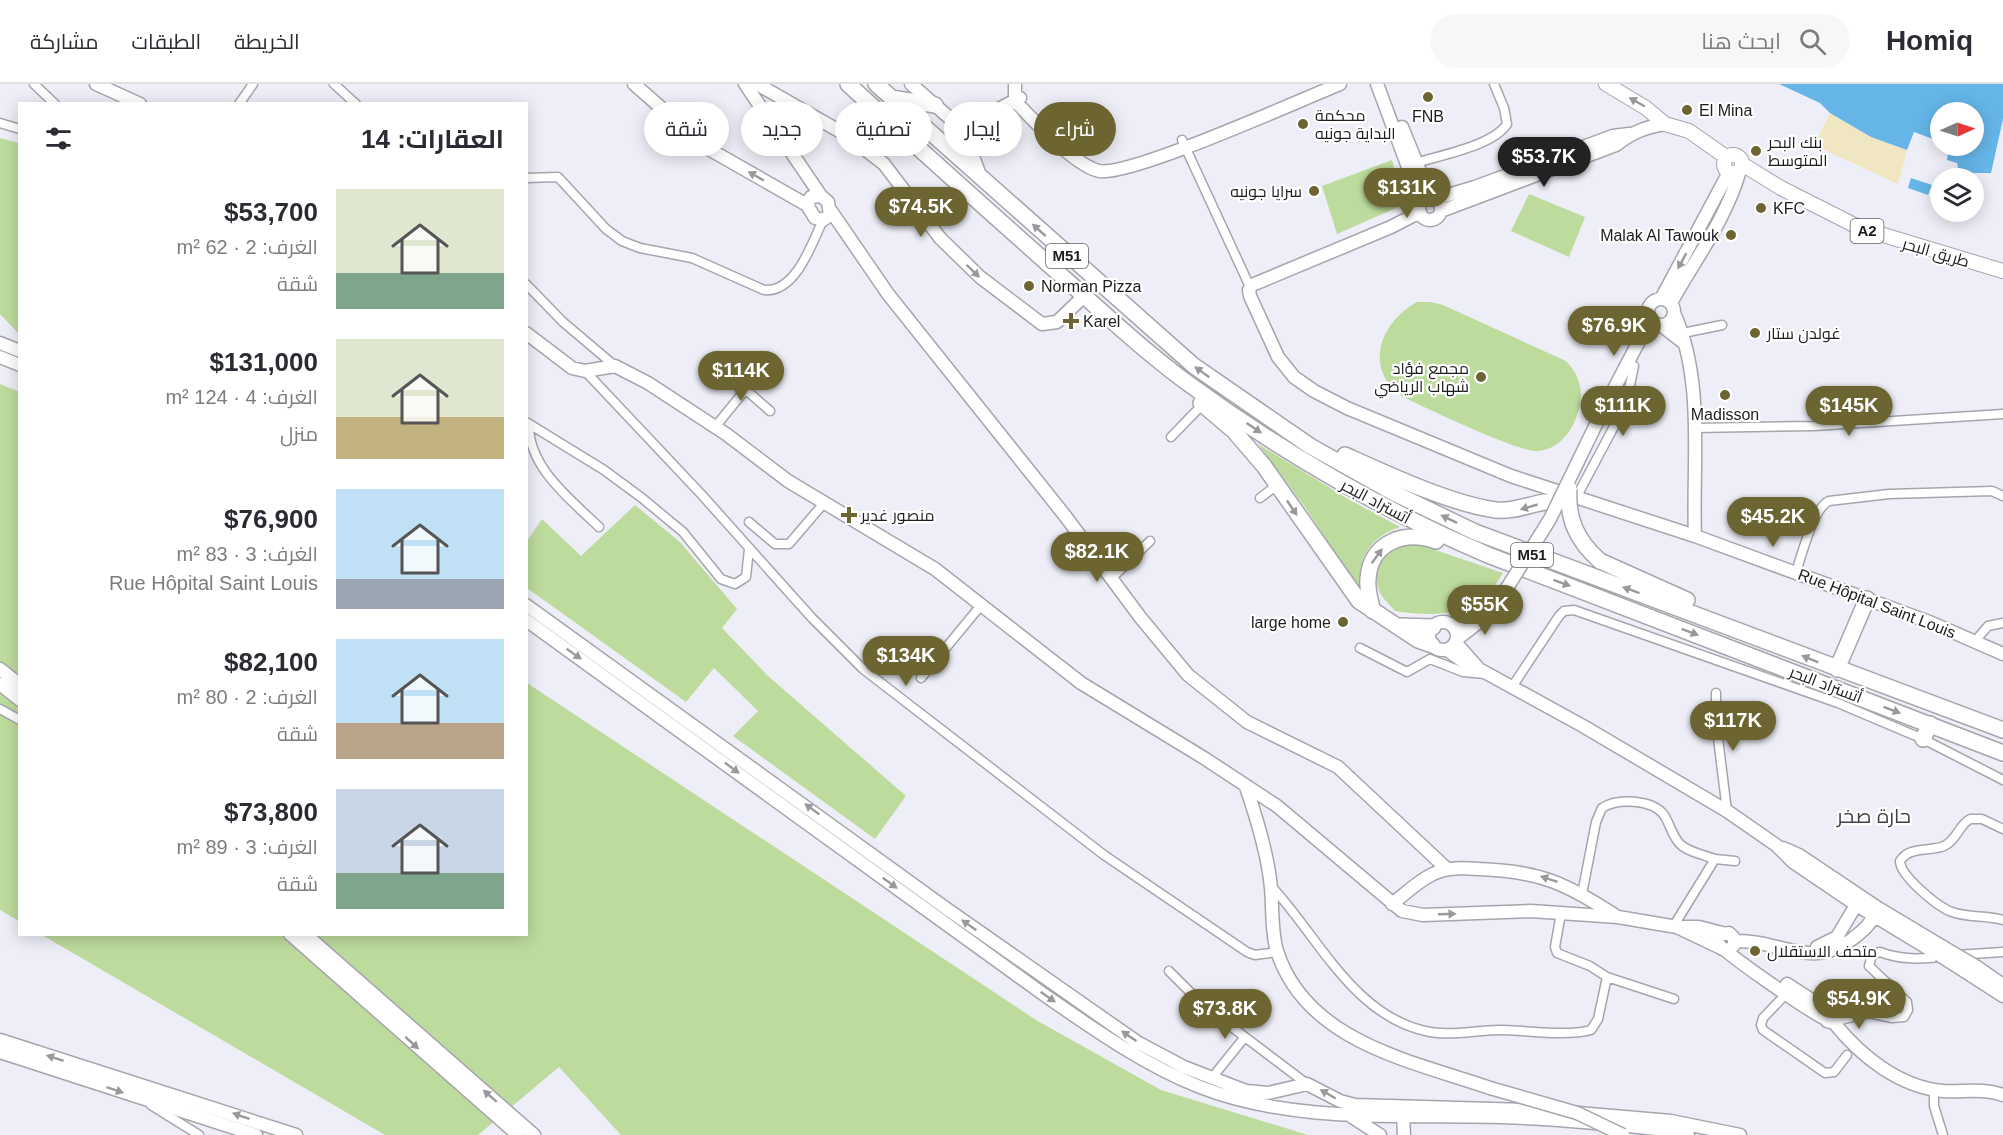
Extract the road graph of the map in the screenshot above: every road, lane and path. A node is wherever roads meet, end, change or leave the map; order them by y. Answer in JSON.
{"nodes":[{"id":1,"x":34,"y":84,"type":"edge"},
{"id":2,"x":96,"y":84,"type":"edge"},
{"id":3,"x":254,"y":84,"type":"edge"},
{"id":4,"x":334,"y":84,"type":"edge"},
{"id":5,"x":634,"y":84,"type":"edge"},
{"id":6,"x":746,"y":84,"type":"edge"},
{"id":7,"x":757,"y":84,"type":"edge"},
{"id":8,"x":848,"y":84,"type":"edge"},
{"id":9,"x":876,"y":84,"type":"edge"},
{"id":10,"x":911,"y":84,"type":"edge"},
{"id":11,"x":1015,"y":84,"type":"edge"},
{"id":12,"x":1022,"y":84,"type":"edge"},
{"id":13,"x":1340,"y":84,"type":"edge"},
{"id":14,"x":1377,"y":84,"type":"edge"},
{"id":15,"x":1385,"y":84,"type":"edge"},
{"id":16,"x":1494,"y":84,"type":"edge"},
{"id":17,"x":1606,"y":84,"type":"edge"},
{"id":18,"x":1319,"y":86,"type":"edge"},
{"id":19,"x":891,"y":98,"type":"junction"},
{"id":20,"x":1019,"y":99,"type":"junction"},
{"id":21,"x":52,"y":102,"type":"edge"},
{"id":22,"x":136,"y":102,"type":"edge"},
{"id":23,"x":240,"y":102,"type":"edge"},
{"id":24,"x":354,"y":102,"type":"edge"},
{"id":25,"x":1013,"y":102,"type":"edge"},
{"id":26,"x":936,"y":105,"type":"junction"},
{"id":27,"x":944,"y":112,"type":"edge"},
{"id":28,"x":0,"y":123,"type":"edge"},
{"id":29,"x":1668,"y":124,"type":"junction"},
{"id":30,"x":18,"y":128,"type":"edge"},
{"id":31,"x":1630,"y":134,"type":"junction"},
{"id":32,"x":1184,"y":143,"type":"junction"},
{"id":33,"x":971,"y":156,"type":"edge"},
{"id":34,"x":1416,"y":163,"type":"junction"},
{"id":35,"x":1733,"y":168,"type":"junction"},
{"id":36,"x":979,"y":177,"type":"junction"},
{"id":37,"x":528,"y":178,"type":"edge"},
{"id":38,"x":821,"y":196,"type":"junction"},
{"id":39,"x":807,"y":205,"type":"junction"},
{"id":40,"x":1426,"y":205,"type":"junction"},
{"id":41,"x":1441,"y":211,"type":"junction"},
{"id":42,"x":827,"y":216,"type":"junction"},
{"id":43,"x":2003,"y":271,"type":"edge"},
{"id":44,"x":528,"y":286,"type":"edge"},
{"id":45,"x":1250,"y":287,"type":"junction"},
{"id":46,"x":1084,"y":296,"type":"junction"},
{"id":47,"x":1669,"y":305,"type":"junction"},
{"id":48,"x":1656,"y":323,"type":"junction"},
{"id":49,"x":1722,"y":325,"type":"dead end"},
{"id":50,"x":528,"y":335,"type":"edge"},
{"id":51,"x":1684,"y":338,"type":"junction"},
{"id":52,"x":0,"y":343,"type":"edge"},
{"id":53,"x":18,"y":350,"type":"edge"},
{"id":54,"x":0,"y":357,"type":"edge"},
{"id":55,"x":18,"y":364,"type":"edge"},
{"id":56,"x":615,"y":366,"type":"junction"},
{"id":57,"x":1634,"y":366,"type":"junction"},
{"id":58,"x":585,"y":371,"type":"junction"},
{"id":59,"x":729,"y":375,"type":"dead end"},
{"id":60,"x":1188,"y":384,"type":"junction"},
{"id":61,"x":746,"y":389,"type":"junction"},
{"id":62,"x":1203,"y":404,"type":"junction"},
{"id":63,"x":1608,"y":408,"type":"junction"},
{"id":64,"x":770,"y":411,"type":"dead end"},
{"id":65,"x":2003,"y":414,"type":"edge"},
{"id":66,"x":528,"y":423,"type":"edge"},
{"id":67,"x":715,"y":427,"type":"junction"},
{"id":68,"x":1694,"y":428,"type":"junction"},
{"id":69,"x":1171,"y":437,"type":"dead end"},
{"id":70,"x":1310,"y":446,"type":"junction"},
{"id":71,"x":1277,"y":486,"type":"junction"},
{"id":72,"x":2003,"y":496,"type":"edge"},
{"id":73,"x":1566,"y":497,"type":"junction"},
{"id":74,"x":1260,"y":498,"type":"dead end"},
{"id":75,"x":824,"y":503,"type":"junction"},
{"id":76,"x":749,"y":522,"type":"dead end"},
{"id":77,"x":599,"y":527,"type":"dead end"},
{"id":78,"x":1695,"y":536,"type":"junction"},
{"id":79,"x":1150,"y":541,"type":"dead end"},
{"id":80,"x":748,"y":549,"type":"junction"},
{"id":81,"x":1488,"y":555,"type":"junction"},
{"id":82,"x":1796,"y":572,"type":"junction"},
{"id":83,"x":1112,"y":578,"type":"junction"},
{"id":84,"x":1867,"y":599,"type":"junction"},
{"id":85,"x":981,"y":604,"type":"junction"},
{"id":86,"x":528,"y":606,"type":"edge"},
{"id":87,"x":1491,"y":608,"type":"junction"},
{"id":88,"x":1372,"y":612,"type":"junction"},
{"id":89,"x":528,"y":622,"type":"edge"},
{"id":90,"x":2003,"y":622,"type":"edge"},
{"id":91,"x":1453,"y":626,"type":"junction"},
{"id":92,"x":1400,"y":627,"type":"junction"},
{"id":93,"x":1433,"y":627,"type":"junction"},
{"id":94,"x":1764,"y":640,"type":"junction"},
{"id":95,"x":1976,"y":640,"type":"junction"},
{"id":96,"x":1448,"y":644,"type":"junction"},
{"id":97,"x":1360,"y":648,"type":"dead end"},
{"id":98,"x":2003,"y":654,"type":"edge"},
{"id":99,"x":0,"y":669,"type":"edge"},
{"id":100,"x":1837,"y":669,"type":"junction"},
{"id":101,"x":1484,"y":671,"type":"junction"},
{"id":102,"x":921,"y":678,"type":"dead end"},
{"id":103,"x":18,"y":683,"type":"edge"},
{"id":104,"x":0,"y":684,"type":"edge"},
{"id":105,"x":1512,"y":687,"type":"junction"},
{"id":106,"x":1834,"y":687,"type":"junction"},
{"id":107,"x":1716,"y":693,"type":"dead end"},
{"id":108,"x":18,"y":698,"type":"edge"},
{"id":109,"x":1838,"y":703,"type":"junction"},
{"id":110,"x":0,"y":709,"type":"edge"},
{"id":111,"x":18,"y":719,"type":"edge"},
{"id":112,"x":1930,"y":724,"type":"junction"},
{"id":113,"x":2003,"y":730,"type":"edge"},
{"id":114,"x":1923,"y":739,"type":"junction"},
{"id":115,"x":2003,"y":753,"type":"edge"},
{"id":116,"x":2003,"y":780,"type":"edge"},
{"id":117,"x":1246,"y":787,"type":"junction"},
{"id":118,"x":1727,"y":811,"type":"junction"},
{"id":119,"x":2003,"y":830,"type":"edge"},
{"id":120,"x":1776,"y":845,"type":"junction"},
{"id":121,"x":1714,"y":859,"type":"junction"},
{"id":122,"x":1735,"y":861,"type":"dead end"},
{"id":123,"x":1447,"y":869,"type":"junction"},
{"id":124,"x":1271,"y":886,"type":"junction"},
{"id":125,"x":1838,"y":891,"type":"junction"},
{"id":126,"x":1586,"y":897,"type":"junction"},
{"id":127,"x":1859,"y":901,"type":"junction"},
{"id":128,"x":1392,"y":903,"type":"junction"},
{"id":129,"x":1876,"y":912,"type":"junction"},
{"id":130,"x":1561,"y":913,"type":"junction"},
{"id":131,"x":1586,"y":916,"type":"junction"},
{"id":132,"x":1618,"y":917,"type":"junction"},
{"id":133,"x":1847,"y":920,"type":"junction"},
{"id":134,"x":2003,"y":920,"type":"edge"},
{"id":135,"x":1890,"y":925,"type":"junction"},
{"id":136,"x":1675,"y":927,"type":"junction"},
{"id":137,"x":1866,"y":929,"type":"junction"},
{"id":138,"x":292,"y":936,"type":"edge"},
{"id":139,"x":307,"y":936,"type":"edge"},
{"id":140,"x":1727,"y":942,"type":"junction"},
{"id":141,"x":1941,"y":951,"type":"junction"},
{"id":142,"x":1277,"y":952,"type":"junction"},
{"id":143,"x":2003,"y":952,"type":"edge"},
{"id":144,"x":1169,"y":971,"type":"dead end"},
{"id":145,"x":1975,"y":971,"type":"junction"},
{"id":146,"x":1607,"y":977,"type":"junction"},
{"id":147,"x":2003,"y":985,"type":"edge"},
{"id":148,"x":1787,"y":993,"type":"junction"},
{"id":149,"x":2003,"y":996,"type":"edge"},
{"id":150,"x":1674,"y":999,"type":"dead end"},
{"id":151,"x":1836,"y":1006,"type":"junction"},
{"id":152,"x":1870,"y":1012,"type":"junction"},
{"id":153,"x":1833,"y":1021,"type":"junction"},
{"id":154,"x":1244,"y":1038,"type":"junction"},
{"id":155,"x":0,"y":1040,"type":"edge"},
{"id":156,"x":0,"y":1052,"type":"edge"},
{"id":157,"x":1847,"y":1054,"type":"dead end"},
{"id":158,"x":1211,"y":1079,"type":"junction"},
{"id":159,"x":1307,"y":1084,"type":"junction"},
{"id":160,"x":1288,"y":1088,"type":"junction"},
{"id":161,"x":1934,"y":1090,"type":"junction"},
{"id":162,"x":2003,"y":1095,"type":"edge"},
{"id":163,"x":141,"y":1098,"type":"junction"},
{"id":164,"x":1290,"y":1108,"type":"junction"},
{"id":165,"x":1348,"y":1114,"type":"junction"},
{"id":166,"x":1403,"y":1116,"type":"junction"},
{"id":167,"x":199,"y":1135,"type":"edge"},
{"id":168,"x":256,"y":1135,"type":"edge"},
{"id":169,"x":296,"y":1135,"type":"edge"},
{"id":170,"x":518,"y":1135,"type":"edge"},
{"id":171,"x":534,"y":1135,"type":"edge"},
{"id":172,"x":1380,"y":1135,"type":"edge"},
{"id":173,"x":1404,"y":1135,"type":"edge"},
{"id":174,"x":1623,"y":1135,"type":"edge"},
{"id":175,"x":1688,"y":1135,"type":"edge"},
{"id":176,"x":1740,"y":1135,"type":"edge"},
{"id":177,"x":1943,"y":1135,"type":"edge"}],
"edges":[{"from":1,"to":21,"type":"street"},
{"from":2,"to":22,"type":"street"},
{"from":3,"to":23,"type":"street"},
{"from":4,"to":24,"type":"street"},
{"from":39,"to":5,"type":"street","one_way":true},
{"from":6,"to":38,"type":"street"},
{"from":7,"to":46,"type":"street","one_way":true},
{"from":8,"to":46,"type":"highway","name":"أتستراد البحر","number":"M51"},
{"from":9,"to":19,"type":"highway","name":"أتستراد البحر","number":"M51"},
{"from":10,"to":26,"type":"street"},
{"from":11,"to":20,"type":"street"},
{"from":12,"to":20,"type":"street"},
{"from":13,"to":18,"type":"street"},
{"from":14,"to":40,"type":"street"},
{"from":15,"to":34,"type":"street"},
{"from":16,"to":34,"type":"street"},
{"from":29,"to":17,"type":"main road","name":"طريق البحر","number":"A2","one_way":true},
{"from":18,"to":32,"type":"street"},
{"from":19,"to":26,"type":"highway"},
{"from":19,"to":36,"type":"highway","name":"أتستراد البحر","number":"M51"},
{"from":20,"to":25,"type":"street"},
{"from":20,"to":32,"type":"street"},
{"from":26,"to":27,"type":"street"},
{"from":28,"to":30,"type":"street"},
{"from":29,"to":31,"type":"street"},
{"from":29,"to":35,"type":"main road","name":"طريق البحر","number":"A2"},
{"from":31,"to":40,"type":"street"},
{"from":31,"to":41,"type":"street"},
{"from":32,"to":45,"type":"street"},
{"from":33,"to":36,"type":"highway"},
{"from":34,"to":40,"type":"street"},
{"from":35,"to":43,"type":"main road","name":"طريق البحر","number":"A2"},
{"from":35,"to":47,"type":"street"},
{"from":70,"to":36,"type":"highway","name":"أتستراد البحر","number":"M51","one_way":true},
{"from":37,"to":42,"type":"street"},
{"from":38,"to":39,"type":"street"},
{"from":38,"to":42,"type":"street"},
{"from":39,"to":42,"type":"street"},
{"from":40,"to":41,"type":"street"},
{"from":40,"to":41,"type":"street"},
{"from":40,"to":45,"type":"street"},
{"from":42,"to":83,"type":"street"},
{"from":44,"to":56,"type":"street"},
{"from":45,"to":73,"type":"street","name":"Rue Hôpital Saint Louis"},
{"from":46,"to":60,"type":"highway","name":"أتستراد البحر","number":"M51"},
{"from":47,"to":48,"type":"street"},
{"from":47,"to":48,"type":"street"},
{"from":47,"to":51,"type":"street"},
{"from":48,"to":51,"type":"street"},
{"from":48,"to":57,"type":"street"},
{"from":48,"to":63,"type":"street"},
{"from":49,"to":51,"type":"street"},
{"from":50,"to":58,"type":"street"},
{"from":51,"to":68,"type":"street"},
{"from":52,"to":53,"type":"street"},
{"from":54,"to":55,"type":"street"},
{"from":56,"to":58,"type":"street"},
{"from":56,"to":67,"type":"street"},
{"from":57,"to":63,"type":"street"},
{"from":57,"to":73,"type":"street"},
{"from":58,"to":80,"type":"street"},
{"from":59,"to":61,"type":"street"},
{"from":60,"to":62,"type":"highway"},
{"from":60,"to":81,"type":"highway","name":"أتستراد البحر","number":"M51","one_way":true},
{"from":61,"to":64,"type":"street"},
{"from":61,"to":67,"type":"street"},
{"from":62,"to":69,"type":"street"},
{"from":62,"to":71,"type":"highway"},
{"from":63,"to":73,"type":"street","bridge":true},
{"from":65,"to":68,"type":"street"},
{"from":66,"to":77,"type":"street"},
{"from":66,"to":80,"type":"street"},
{"from":67,"to":75,"type":"street"},
{"from":68,"to":78,"type":"street"},
{"from":73,"to":70,"type":"highway","one_way":true},
{"from":94,"to":70,"type":"highway","name":"أتستراد البحر","number":"M51","one_way":true},
{"from":71,"to":74,"type":"street"},
{"from":71,"to":88,"type":"highway","one_way":true},
{"from":72,"to":82,"type":"street"},
{"from":73,"to":78,"type":"street","name":"Rue Hôpital Saint Louis"},
{"from":73,"to":87,"type":"street","bridge":true},
{"from":73,"to":94,"type":"highway","bridge":true},
{"from":75,"to":76,"type":"street"},
{"from":75,"to":85,"type":"street"},
{"from":78,"to":82,"type":"street","name":"Rue Hôpital Saint Louis"},
{"from":79,"to":83,"type":"street"},
{"from":80,"to":142,"type":"street"},
{"from":88,"to":81,"type":"highway","one_way":true},
{"from":81,"to":106,"type":"highway","name":"أتستراد البحر","number":"M51","one_way":true},
{"from":82,"to":84,"type":"street","name":"Rue Hôpital Saint Louis"},
{"from":83,"to":123,"type":"street"},
{"from":84,"to":95,"type":"street","name":"Rue Hôpital Saint Louis"},
{"from":84,"to":100,"type":"highway"},
{"from":85,"to":102,"type":"street"},
{"from":85,"to":117,"type":"street"},
{"from":158,"to":86,"type":"street","one_way":true},
{"from":87,"to":91,"type":"street"},
{"from":87,"to":96,"type":"street"},
{"from":88,"to":92,"type":"highway"},
{"from":89,"to":164,"type":"street","one_way":true},
{"from":90,"to":95,"type":"street"},
{"from":91,"to":93,"type":"street"},
{"from":91,"to":96,"type":"street"},
{"from":92,"to":93,"type":"highway"},
{"from":92,"to":96,"type":"highway"},
{"from":93,"to":96,"type":"street"},
{"from":100,"to":94,"type":"highway","name":"أتستراد البحر","number":"M51","one_way":true},
{"from":95,"to":98,"type":"street","name":"Rue Hôpital Saint Louis"},
{"from":96,"to":101,"type":"street"},
{"from":97,"to":101,"type":"street"},
{"from":99,"to":103,"type":"street"},
{"from":100,"to":113,"type":"highway","name":"أتستراد البحر","number":"M51"},
{"from":101,"to":105,"type":"street"},
{"from":104,"to":108,"type":"street"},
{"from":105,"to":109,"type":"street"},
{"from":105,"to":118,"type":"street"},
{"from":106,"to":109,"type":"highway"},
{"from":106,"to":112,"type":"highway","name":"أتستراد البحر","number":"M51","one_way":true},
{"from":107,"to":118,"type":"street"},
{"from":109,"to":114,"type":"street"},
{"from":110,"to":111,"type":"street"},
{"from":112,"to":114,"type":"highway"},
{"from":112,"to":115,"type":"highway","name":"أتستراد البحر","number":"M51"},
{"from":114,"to":116,"type":"street"},
{"from":117,"to":124,"type":"street"},
{"from":117,"to":128,"type":"street"},
{"from":118,"to":120,"type":"street"},
{"from":119,"to":134,"type":"street"},
{"from":120,"to":125,"type":"street"},
{"from":120,"to":127,"type":"street"},
{"from":121,"to":122,"type":"street"},
{"from":121,"to":126,"type":"street"},
{"from":121,"to":136,"type":"street"},
{"from":126,"to":123,"type":"street","one_way":true},
{"from":123,"to":128,"type":"street"},
{"from":124,"to":142,"type":"street"},
{"from":124,"to":146,"type":"street"},
{"from":125,"to":127,"type":"street"},
{"from":125,"to":133,"type":"street"},
{"from":126,"to":131,"type":"street"},
{"from":126,"to":132,"type":"street"},
{"from":127,"to":129,"type":"street"},
{"from":127,"to":133,"type":"street"},
{"from":128,"to":130,"type":"street","one_way":true},
{"from":129,"to":135,"type":"street"},
{"from":129,"to":137,"type":"street"},
{"from":129,"to":141,"type":"street"},
{"from":130,"to":131,"type":"street"},
{"from":130,"to":146,"type":"street"},
{"from":131,"to":132,"type":"street"},
{"from":132,"to":136,"type":"street"},
{"from":133,"to":140,"type":"street"},
{"from":135,"to":137,"type":"street"},
{"from":135,"to":141,"type":"street"},
{"from":136,"to":140,"type":"street"},
{"from":137,"to":140,"type":"street"},
{"from":138,"to":170,"type":"street","one_way":true},
{"from":171,"to":139,"type":"street","one_way":true},
{"from":140,"to":148,"type":"street"},
{"from":140,"to":151,"type":"street"},
{"from":141,"to":145,"type":"street","bridge":true},
{"from":142,"to":174,"type":"street","bridge":true},
{"from":143,"to":152,"type":"street"},
{"from":144,"to":154,"type":"street"},
{"from":145,"to":147,"type":"street"},
{"from":145,"to":149,"type":"street"},
{"from":146,"to":150,"type":"street"},
{"from":148,"to":153,"type":"street"},
{"from":148,"to":157,"type":"street"},
{"from":151,"to":152,"type":"street"},
{"from":151,"to":153,"type":"street"},
{"from":151,"to":153,"type":"street"},
{"from":152,"to":153,"type":"street"},
{"from":153,"to":161,"type":"street"},
{"from":154,"to":158,"type":"street"},
{"from":154,"to":159,"type":"street"},
{"from":169,"to":155,"type":"street","one_way":true},
{"from":156,"to":163,"type":"street","one_way":true},
{"from":158,"to":160,"type":"street"},
{"from":159,"to":160,"type":"street"},
{"from":176,"to":159,"type":"street","one_way":true},
{"from":160,"to":164,"type":"street"},
{"from":161,"to":162,"type":"street"},
{"from":161,"to":177,"type":"street"},
{"from":163,"to":167,"type":"street"},
{"from":163,"to":168,"type":"street"},
{"from":164,"to":165,"type":"street"},
{"from":165,"to":166,"type":"street"},
{"from":165,"to":172,"type":"street"},
{"from":166,"to":173,"type":"street"},
{"from":166,"to":175,"type":"street"}]}
